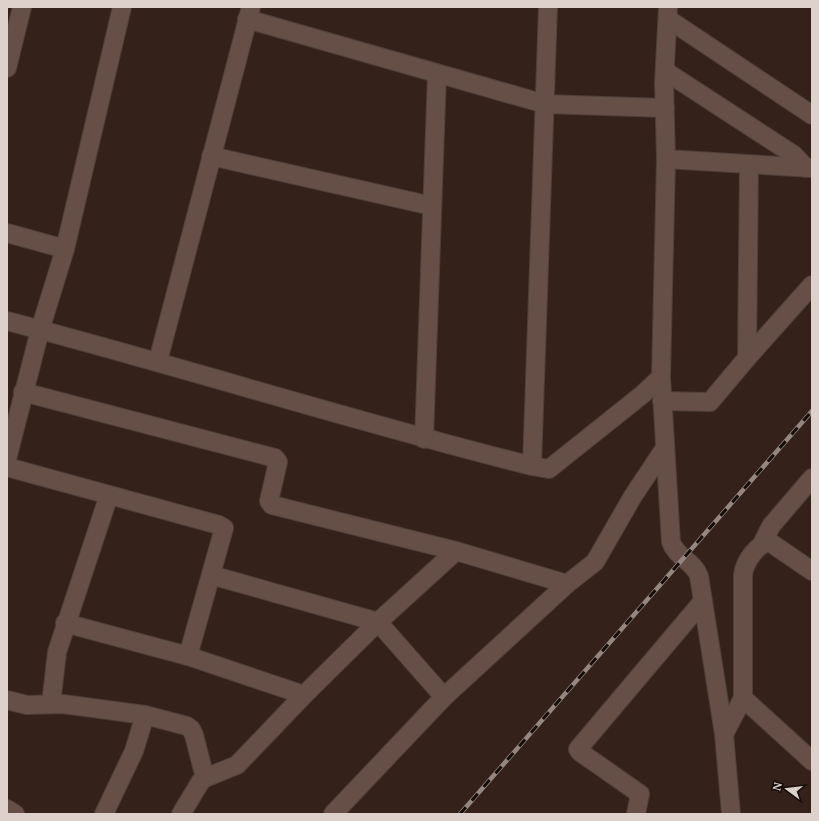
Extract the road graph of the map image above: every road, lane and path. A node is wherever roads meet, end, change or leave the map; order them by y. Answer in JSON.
{"nodes":[{"id":1,"x":122,"y":7,"type":"edge"},
{"id":2,"x":548,"y":7,"type":"edge"},
{"id":3,"x":19,"y":8,"type":"edge"},
{"id":4,"x":249,"y":13,"type":"edge"},
{"id":5,"x":668,"y":13,"type":"edge"},
{"id":6,"x":7,"y":68,"type":"edge"},
{"id":7,"x":665,"y":71,"type":"junction"},
{"id":8,"x":438,"y":74,"type":"junction"},
{"id":9,"x":545,"y":104,"type":"junction"},
{"id":10,"x":665,"y":108,"type":"junction"},
{"id":11,"x":812,"y":115,"type":"edge"},
{"id":12,"x":211,"y":156,"type":"junction"},
{"id":13,"x":666,"y":159,"type":"junction"},
{"id":14,"x":750,"y":164,"type":"junction"},
{"id":15,"x":809,"y":168,"type":"edge"},
{"id":16,"x":432,"y":206,"type":"junction"},
{"id":17,"x":7,"y":233,"type":"edge"},
{"id":18,"x":65,"y":249,"type":"junction"},
{"id":19,"x":812,"y":285,"type":"edge"},
{"id":20,"x":7,"y":322,"type":"edge"},
{"id":21,"x":40,"y":330,"type":"junction"},
{"id":22,"x":746,"y":358,"type":"junction"},
{"id":23,"x":158,"y":361,"type":"junction"},
{"id":24,"x":660,"y":377,"type":"junction"},
{"id":25,"x":23,"y":392,"type":"junction"},
{"id":26,"x":662,"y":401,"type":"junction"},
{"id":27,"x":424,"y":439,"type":"junction"},
{"id":28,"x":665,"y":448,"type":"junction"},
{"id":29,"x":7,"y":459,"type":"edge"},
{"id":30,"x":532,"y":466,"type":"junction"},
{"id":31,"x":7,"y":467,"type":"edge"},
{"id":32,"x":812,"y":478,"type":"edge"},
{"id":33,"x":109,"y":495,"type":"junction"},
{"id":34,"x":762,"y":544,"type":"junction"},
{"id":35,"x":456,"y":551,"type":"junction"},
{"id":36,"x":812,"y":571,"type":"edge"},
{"id":37,"x":211,"y":575,"type":"junction"},
{"id":38,"x":567,"y":584,"type":"junction"},
{"id":39,"x":703,"y":601,"type":"junction"},
{"id":40,"x":378,"y":622,"type":"junction"},
{"id":41,"x":65,"y":623,"type":"junction"},
{"id":42,"x":188,"y":656,"type":"junction"},
{"id":43,"x":304,"y":695,"type":"junction"},
{"id":44,"x":444,"y":697,"type":"junction"},
{"id":45,"x":743,"y":698,"type":"junction"},
{"id":46,"x":7,"y":700,"type":"edge"},
{"id":47,"x":50,"y":704,"type":"junction"},
{"id":48,"x":145,"y":715,"type":"junction"},
{"id":49,"x":724,"y":734,"type":"junction"},
{"id":50,"x":812,"y":761,"type":"edge"},
{"id":51,"x":205,"y":778,"type":"junction"},
{"id":52,"x":7,"y":809,"type":"edge"},
{"id":53,"x":15,"y":814,"type":"edge"},
{"id":54,"x":104,"y":814,"type":"edge"},
{"id":55,"x":181,"y":814,"type":"edge"},
{"id":56,"x":334,"y":814,"type":"edge"},
{"id":57,"x":636,"y":814,"type":"edge"},
{"id":58,"x":731,"y":814,"type":"edge"}],
"edges":[{"from":1,"to":18,"type":"street"},
{"from":2,"to":9,"type":"street"},
{"from":3,"to":6,"type":"street"},
{"from":4,"to":8,"type":"street"},
{"from":4,"to":12,"type":"street"},
{"from":5,"to":7,"type":"street"},
{"from":5,"to":11,"type":"street"},
{"from":7,"to":10,"type":"street"},
{"from":7,"to":15,"type":"street"},
{"from":8,"to":9,"type":"street"},
{"from":8,"to":16,"type":"street"},
{"from":9,"to":10,"type":"street"},
{"from":9,"to":30,"type":"street"},
{"from":10,"to":13,"type":"street"},
{"from":12,"to":16,"type":"street"},
{"from":12,"to":23,"type":"street"},
{"from":13,"to":14,"type":"street"},
{"from":13,"to":24,"type":"street"},
{"from":14,"to":15,"type":"street"},
{"from":14,"to":22,"type":"street"},
{"from":16,"to":27,"type":"street"},
{"from":17,"to":18,"type":"street"},
{"from":18,"to":21,"type":"street"},
{"from":19,"to":22,"type":"street"},
{"from":20,"to":21,"type":"street"},
{"from":21,"to":23,"type":"street"},
{"from":21,"to":25,"type":"street"},
{"from":22,"to":26,"type":"street"},
{"from":23,"to":27,"type":"street"},
{"from":24,"to":26,"type":"street"},
{"from":24,"to":30,"type":"street"},
{"from":25,"to":29,"type":"street"},
{"from":25,"to":35,"type":"street"},
{"from":26,"to":28,"type":"street"},
{"from":27,"to":30,"type":"street"},
{"from":28,"to":38,"type":"street"},
{"from":28,"to":39,"type":"street"},
{"from":31,"to":33,"type":"street"},
{"from":32,"to":34,"type":"street"},
{"from":33,"to":37,"type":"street"},
{"from":33,"to":41,"type":"street"},
{"from":34,"to":36,"type":"street"},
{"from":34,"to":45,"type":"street"},
{"from":35,"to":38,"type":"street"},
{"from":35,"to":40,"type":"street"},
{"from":37,"to":40,"type":"street"},
{"from":37,"to":42,"type":"street"},
{"from":38,"to":44,"type":"street"},
{"from":39,"to":49,"type":"street"},
{"from":39,"to":57,"type":"street"},
{"from":40,"to":43,"type":"street"},
{"from":40,"to":44,"type":"street"},
{"from":41,"to":42,"type":"street"},
{"from":41,"to":47,"type":"street"},
{"from":42,"to":43,"type":"street"},
{"from":43,"to":51,"type":"street"},
{"from":44,"to":56,"type":"street"},
{"from":45,"to":49,"type":"street"},
{"from":45,"to":50,"type":"street"},
{"from":46,"to":47,"type":"street"},
{"from":47,"to":48,"type":"street"},
{"from":48,"to":51,"type":"street"},
{"from":48,"to":54,"type":"street"},
{"from":49,"to":58,"type":"street"},
{"from":51,"to":55,"type":"street"},
{"from":52,"to":53,"type":"street"}]}
